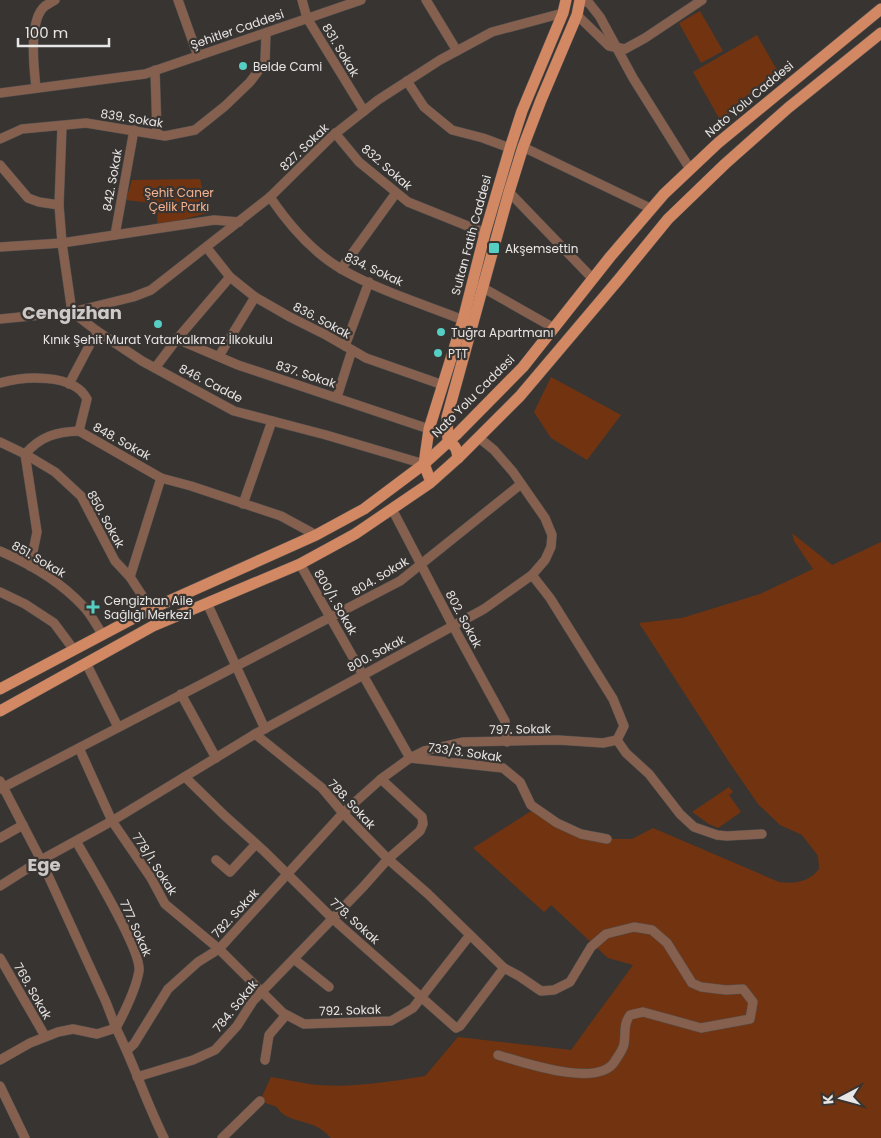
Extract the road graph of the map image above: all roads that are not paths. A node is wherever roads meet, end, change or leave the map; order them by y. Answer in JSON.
{"nodes":[{"id":1,"x":55,"y":0,"type":"edge"},
{"id":2,"x":178,"y":0,"type":"edge"},
{"id":3,"x":302,"y":0,"type":"edge"},
{"id":4,"x":361,"y":0,"type":"edge"},
{"id":5,"x":426,"y":0,"type":"edge"},
{"id":6,"x":566,"y":0,"type":"edge"},
{"id":7,"x":580,"y":0,"type":"edge"},
{"id":8,"x":702,"y":0,"type":"edge"},
{"id":9,"x":881,"y":9,"type":"edge"},
{"id":10,"x":563,"y":13,"type":"junction"},
{"id":11,"x":577,"y":14,"type":"junction"},
{"id":12,"x":307,"y":18,"type":"junction"},
{"id":13,"x":266,"y":33,"type":"junction"},
{"id":14,"x":881,"y":33,"type":"edge"},
{"id":15,"x":617,"y":49,"type":"junction"},
{"id":16,"x":457,"y":51,"type":"junction"},
{"id":17,"x":198,"y":56,"type":"junction"},
{"id":18,"x":156,"y":70,"type":"junction"},
{"id":19,"x":407,"y":82,"type":"junction"},
{"id":20,"x":36,"y":88,"type":"junction"},
{"id":21,"x":0,"y":93,"type":"edge"},
{"id":22,"x":364,"y":111,"type":"junction"},
{"id":23,"x":62,"y":126,"type":"junction"},
{"id":24,"x":134,"y":130,"type":"junction"},
{"id":25,"x":335,"y":133,"type":"junction"},
{"id":26,"x":157,"y":134,"type":"junction"},
{"id":27,"x":0,"y":139,"type":"edge"},
{"id":28,"x":523,"y":147,"type":"junction"},
{"id":29,"x":510,"y":148,"type":"junction"},
{"id":30,"x":0,"y":165,"type":"edge"},
{"id":31,"x":690,"y":169,"type":"junction"},
{"id":32,"x":509,"y":192,"type":"junction"},
{"id":33,"x":396,"y":193,"type":"junction"},
{"id":34,"x":270,"y":197,"type":"junction"},
{"id":35,"x":59,"y":205,"type":"junction"},
{"id":36,"x":652,"y":209,"type":"junction"},
{"id":37,"x":240,"y":222,"type":"junction"},
{"id":38,"x":485,"y":233,"type":"junction"},
{"id":39,"x":115,"y":235,"type":"junction"},
{"id":40,"x":62,"y":243,"type":"junction"},
{"id":41,"x":0,"y":247,"type":"edge"},
{"id":42,"x":207,"y":248,"type":"junction"},
{"id":43,"x":341,"y":269,"type":"junction"},
{"id":44,"x":230,"y":277,"type":"junction"},
{"id":45,"x":593,"y":279,"type":"junction"},
{"id":46,"x":369,"y":282,"type":"junction"},
{"id":47,"x":472,"y":282,"type":"junction"},
{"id":48,"x":483,"y":288,"type":"junction"},
{"id":49,"x":255,"y":297,"type":"junction"},
{"id":50,"x":72,"y":312,"type":"junction"},
{"id":51,"x":0,"y":319,"type":"edge"},
{"id":52,"x":463,"y":320,"type":"junction"},
{"id":53,"x":554,"y":328,"type":"junction"},
{"id":54,"x":97,"y":332,"type":"junction"},
{"id":55,"x":177,"y":339,"type":"junction"},
{"id":56,"x":349,"y":348,"type":"junction"},
{"id":57,"x":219,"y":356,"type":"junction"},
{"id":58,"x":155,"y":368,"type":"junction"},
{"id":59,"x":0,"y":383,"type":"edge"},
{"id":60,"x":69,"y":384,"type":"junction"},
{"id":61,"x":443,"y":385,"type":"junction"},
{"id":62,"x":337,"y":397,"type":"junction"},
{"id":63,"x":272,"y":421,"type":"junction"},
{"id":64,"x":429,"y":429,"type":"junction"},
{"id":65,"x":79,"y":431,"type":"junction"},
{"id":66,"x":478,"y":437,"type":"junction"},
{"id":67,"x":0,"y":442,"type":"edge"},
{"id":68,"x":448,"y":442,"type":"junction"},
{"id":69,"x":25,"y":454,"type":"junction"},
{"id":70,"x":458,"y":458,"type":"junction"},
{"id":71,"x":424,"y":464,"type":"junction"},
{"id":72,"x":160,"y":478,"type":"junction"},
{"id":73,"x":434,"y":479,"type":"junction"},
{"id":74,"x":521,"y":484,"type":"junction"},
{"id":75,"x":243,"y":504,"type":"junction"},
{"id":76,"x":392,"y":508,"type":"junction"},
{"id":77,"x":316,"y":535,"type":"junction"},
{"id":78,"x":0,"y":551,"type":"edge"},
{"id":79,"x":300,"y":564,"type":"junction"},
{"id":80,"x":421,"y":565,"type":"junction"},
{"id":81,"x":30,"y":566,"type":"junction"},
{"id":82,"x":532,"y":574,"type":"junction"},
{"id":83,"x":130,"y":577,"type":"junction"},
{"id":84,"x":0,"y":592,"type":"edge"},
{"id":85,"x":207,"y":603,"type":"junction"},
{"id":86,"x":151,"y":609,"type":"junction"},
{"id":87,"x":331,"y":618,"type":"junction"},
{"id":88,"x":453,"y":626,"type":"junction"},
{"id":89,"x":102,"y":635,"type":"junction"},
{"id":90,"x":74,"y":650,"type":"junction"},
{"id":91,"x":86,"y":662,"type":"junction"},
{"id":92,"x":236,"y":666,"type":"junction"},
{"id":93,"x":363,"y":674,"type":"junction"},
{"id":94,"x":0,"y":689,"type":"edge"},
{"id":95,"x":181,"y":694,"type":"junction"},
{"id":96,"x":0,"y":711,"type":"edge"},
{"id":97,"x":118,"y":727,"type":"junction"},
{"id":98,"x":265,"y":729,"type":"junction"},
{"id":99,"x":255,"y":734,"type":"junction"},
{"id":100,"x":617,"y":740,"type":"junction"},
{"id":101,"x":507,"y":742,"type":"junction"},
{"id":102,"x":79,"y":748,"type":"junction"},
{"id":103,"x":216,"y":758,"type":"junction"},
{"id":104,"x":410,"y":758,"type":"junction"},
{"id":105,"x":185,"y":776,"type":"junction"},
{"id":106,"x":381,"y":778,"type":"junction"},
{"id":107,"x":1,"y":786,"type":"edge"},
{"id":108,"x":343,"y":813,"type":"junction"},
{"id":109,"x":112,"y":821,"type":"junction"},
{"id":110,"x":23,"y":825,"type":"junction"},
{"id":111,"x":762,"y":834,"type":"dead end"},
{"id":112,"x":0,"y":838,"type":"edge"},
{"id":113,"x":607,"y":839,"type":"dead end"},
{"id":114,"x":76,"y":842,"type":"junction"},
{"id":115,"x":256,"y":844,"type":"junction"},
{"id":116,"x":388,"y":859,"type":"junction"},
{"id":117,"x":41,"y":860,"type":"junction"},
{"id":118,"x":216,"y":860,"type":"dead end"},
{"id":119,"x":288,"y":875,"type":"junction"},
{"id":120,"x":0,"y":886,"type":"edge"},
{"id":121,"x":333,"y":918,"type":"junction"},
{"id":122,"x":470,"y":934,"type":"junction"},
{"id":123,"x":219,"y":949,"type":"junction"},
{"id":124,"x":0,"y":958,"type":"edge"},
{"id":125,"x":294,"y":959,"type":"junction"},
{"id":126,"x":504,"y":968,"type":"junction"},
{"id":127,"x":329,"y":987,"type":"dead end"},
{"id":128,"x":261,"y":993,"type":"junction"},
{"id":129,"x":421,"y":997,"type":"junction"},
{"id":130,"x":286,"y":1015,"type":"junction"},
{"id":131,"x":116,"y":1028,"type":"junction"},
{"id":132,"x":45,"y":1036,"type":"junction"},
{"id":133,"x":126,"y":1050,"type":"junction"},
{"id":134,"x":498,"y":1055,"type":"dead end"},
{"id":135,"x":0,"y":1060,"type":"edge"},
{"id":136,"x":265,"y":1060,"type":"dead end"},
{"id":137,"x":137,"y":1076,"type":"junction"},
{"id":138,"x":0,"y":1086,"type":"edge"},
{"id":139,"x":260,"y":1101,"type":"dead end"},
{"id":140,"x":9,"y":1105,"type":"junction"},
{"id":141,"x":0,"y":1110,"type":"edge"},
{"id":142,"x":224,"y":1137,"type":"edge"},
{"id":143,"x":25,"y":1138,"type":"edge"},
{"id":144,"x":164,"y":1138,"type":"edge"}],
"edges":[{"from":1,"to":20,"type":"street"},
{"from":2,"to":17,"type":"street"},
{"from":3,"to":12,"type":"street","name":"831. Sokak"},
{"from":4,"to":12,"type":"street","name":"Şehitler Caddesi"},
{"from":5,"to":16,"type":"street"},
{"from":6,"to":10,"type":"main road","name":"Sultan Fatih Caddesi"},
{"from":7,"to":11,"type":"main road","name":"Sultan Fatih Caddesi"},
{"from":7,"to":15,"type":"street"},
{"from":8,"to":15,"type":"street"},
{"from":9,"to":31,"type":"main road","name":"Nato Yolu Caddesi"},
{"from":10,"to":16,"type":"street","name":"827. Sokak"},
{"from":10,"to":29,"type":"main road","name":"Sultan Fatih Caddesi"},
{"from":11,"to":15,"type":"street"},
{"from":11,"to":28,"type":"main road","name":"Sultan Fatih Caddesi"},
{"from":12,"to":13,"type":"street","name":"Şehitler Caddesi"},
{"from":12,"to":22,"type":"street","name":"831. Sokak"},
{"from":13,"to":17,"type":"street","name":"Şehitler Caddesi"},
{"from":13,"to":26,"type":"street","name":"839. Sokak"},
{"from":14,"to":66,"type":"main road"},
{"from":15,"to":31,"type":"street"},
{"from":16,"to":19,"type":"street","name":"827. Sokak"},
{"from":17,"to":18,"type":"street","name":"Şehitler Caddesi"},
{"from":18,"to":20,"type":"street","name":"Şehitler Caddesi"},
{"from":18,"to":26,"type":"street"},
{"from":19,"to":22,"type":"street","name":"827. Sokak"},
{"from":19,"to":29,"type":"street"},
{"from":20,"to":21,"type":"street","name":"Şehitler Caddesi"},
{"from":22,"to":25,"type":"street","name":"827. Sokak"},
{"from":23,"to":24,"type":"street","name":"839. Sokak"},
{"from":23,"to":27,"type":"street","name":"839. Sokak"},
{"from":23,"to":35,"type":"street"},
{"from":24,"to":26,"type":"street","name":"839. Sokak"},
{"from":24,"to":39,"type":"street","name":"842. Sokak"},
{"from":25,"to":33,"type":"street","name":"832. Sokak"},
{"from":25,"to":34,"type":"street","name":"827. Sokak"},
{"from":28,"to":32,"type":"main road","name":"Sultan Fatih Caddesi"},
{"from":28,"to":36,"type":"street"},
{"from":29,"to":38,"type":"main road","name":"Sultan Fatih Caddesi"},
{"from":30,"to":35,"type":"street"},
{"from":31,"to":36,"type":"main road","name":"Nato Yolu Caddesi"},
{"from":32,"to":45,"type":"street"},
{"from":32,"to":48,"type":"main road","name":"Sultan Fatih Caddesi"},
{"from":33,"to":38,"type":"street","name":"832. Sokak"},
{"from":33,"to":43,"type":"street"},
{"from":34,"to":37,"type":"street","name":"827. Sokak"},
{"from":34,"to":43,"type":"street","name":"834. Sokak"},
{"from":35,"to":40,"type":"street"},
{"from":36,"to":45,"type":"main road","name":"Nato Yolu Caddesi"},
{"from":37,"to":39,"type":"street"},
{"from":37,"to":42,"type":"street","name":"827. Sokak"},
{"from":38,"to":47,"type":"main road","name":"Sultan Fatih Caddesi"},
{"from":39,"to":40,"type":"street"},
{"from":40,"to":41,"type":"street"},
{"from":40,"to":50,"type":"street"},
{"from":42,"to":44,"type":"street","name":"836. Sokak"},
{"from":42,"to":50,"type":"street","name":"827. Sokak"},
{"from":43,"to":46,"type":"street","name":"834. Sokak"},
{"from":44,"to":49,"type":"street","name":"836. Sokak"},
{"from":44,"to":55,"type":"street"},
{"from":45,"to":53,"type":"main road","name":"Nato Yolu Caddesi"},
{"from":46,"to":52,"type":"street","name":"834. Sokak"},
{"from":46,"to":56,"type":"street"},
{"from":47,"to":48,"type":"street"},
{"from":47,"to":52,"type":"main road","name":"Sultan Fatih Caddesi"},
{"from":48,"to":53,"type":"street"},
{"from":48,"to":68,"type":"main road","name":"Sultan Fatih Caddesi"},
{"from":49,"to":56,"type":"street","name":"836. Sokak"},
{"from":49,"to":57,"type":"street"},
{"from":50,"to":51,"type":"street"},
{"from":50,"to":54,"type":"street","name":"846. Cadde"},
{"from":52,"to":61,"type":"main road","name":"Sultan Fatih Caddesi"},
{"from":53,"to":68,"type":"main road","name":"Nato Yolu Caddesi"},
{"from":54,"to":58,"type":"street","name":"846. Cadde"},
{"from":54,"to":60,"type":"street"},
{"from":55,"to":57,"type":"street","name":"837. Sokak"},
{"from":55,"to":58,"type":"street"},
{"from":56,"to":61,"type":"street","name":"836. Sokak"},
{"from":56,"to":62,"type":"street"},
{"from":57,"to":62,"type":"street","name":"837. Sokak"},
{"from":58,"to":63,"type":"street","name":"846. Cadde"},
{"from":59,"to":60,"type":"street"},
{"from":60,"to":65,"type":"street"},
{"from":61,"to":64,"type":"main road","name":"Sultan Fatih Caddesi"},
{"from":62,"to":64,"type":"street","name":"837. Sokak"},
{"from":63,"to":71,"type":"street","name":"846. Cadde"},
{"from":63,"to":75,"type":"street"},
{"from":64,"to":71,"type":"main road","name":"Sultan Fatih Caddesi"},
{"from":65,"to":69,"type":"street","name":"848. Sokak"},
{"from":65,"to":72,"type":"street","name":"848. Sokak"},
{"from":66,"to":70,"type":"main road"},
{"from":66,"to":74,"type":"street","name":"800. Sokak"},
{"from":67,"to":69,"type":"street","name":"850. Sokak"},
{"from":68,"to":70,"type":"main road","name":"Sultan Fatih Caddesi"},
{"from":68,"to":71,"type":"main road","name":"Nato Yolu Caddesi"},
{"from":69,"to":81,"type":"street"},
{"from":69,"to":83,"type":"street","name":"850. Sokak"},
{"from":70,"to":73,"type":"main road"},
{"from":71,"to":73,"type":"main road"},
{"from":71,"to":77,"type":"main road","name":"Nato Yolu Caddesi"},
{"from":72,"to":75,"type":"street","name":"848. Sokak"},
{"from":72,"to":83,"type":"street"},
{"from":73,"to":76,"type":"main road"},
{"from":74,"to":80,"type":"street","name":"804. Sokak"},
{"from":74,"to":82,"type":"street","name":"800. Sokak"},
{"from":75,"to":77,"type":"street","name":"848. Sokak"},
{"from":76,"to":79,"type":"main road"},
{"from":76,"to":80,"type":"street","name":"802. Sokak"},
{"from":77,"to":86,"type":"main road","name":"Nato Yolu Caddesi"},
{"from":78,"to":81,"type":"street","name":"851. Sokak"},
{"from":79,"to":85,"type":"main road"},
{"from":79,"to":87,"type":"street","name":"800/1. Sokak"},
{"from":80,"to":87,"type":"street","name":"804. Sokak"},
{"from":80,"to":88,"type":"street","name":"802. Sokak"},
{"from":81,"to":89,"type":"street","name":"851. Sokak"},
{"from":82,"to":88,"type":"street","name":"800. Sokak"},
{"from":82,"to":100,"type":"street"},
{"from":83,"to":86,"type":"street","name":"850. Sokak"},
{"from":84,"to":90,"type":"street"},
{"from":85,"to":91,"type":"main road"},
{"from":85,"to":92,"type":"street"},
{"from":86,"to":89,"type":"main road","name":"Nato Yolu Caddesi"},
{"from":87,"to":92,"type":"street","name":"804. Sokak"},
{"from":87,"to":93,"type":"street","name":"800/1. Sokak"},
{"from":88,"to":93,"type":"street","name":"800. Sokak"},
{"from":88,"to":101,"type":"street","name":"802. Sokak"},
{"from":89,"to":90,"type":"main road","name":"Nato Yolu Caddesi"},
{"from":90,"to":94,"type":"main road","name":"Nato Yolu Caddesi"},
{"from":91,"to":96,"type":"main road"},
{"from":91,"to":97,"type":"street"},
{"from":92,"to":95,"type":"street","name":"804. Sokak"},
{"from":92,"to":98,"type":"street"},
{"from":93,"to":98,"type":"street","name":"800. Sokak"},
{"from":93,"to":104,"type":"street","name":"800/1. Sokak"},
{"from":95,"to":97,"type":"street","name":"804. Sokak"},
{"from":95,"to":103,"type":"street"},
{"from":97,"to":102,"type":"street","name":"804. Sokak"},
{"from":98,"to":99,"type":"street","name":"800. Sokak"},
{"from":99,"to":103,"type":"street","name":"800. Sokak"},
{"from":99,"to":108,"type":"street","name":"788. Sokak"},
{"from":100,"to":101,"type":"street","name":"797. Sokak"},
{"from":100,"to":111,"type":"street"},
{"from":101,"to":104,"type":"street","name":"797. Sokak"},
{"from":102,"to":107,"type":"street","name":"804. Sokak"},
{"from":102,"to":109,"type":"street","name":"778/1. Sokak"},
{"from":103,"to":105,"type":"street","name":"800. Sokak"},
{"from":104,"to":106,"type":"street","name":"733/3. Sokak"},
{"from":104,"to":113,"type":"street","name":"733/3. Sokak"},
{"from":105,"to":109,"type":"street","name":"800. Sokak"},
{"from":105,"to":115,"type":"street","name":"778. Sokak"},
{"from":106,"to":108,"type":"street","name":"733/3. Sokak"},
{"from":106,"to":116,"type":"street","name":"784. Sokak"},
{"from":107,"to":110,"type":"street"},
{"from":108,"to":116,"type":"street","name":"788. Sokak"},
{"from":108,"to":119,"type":"street","name":"782. Sokak"},
{"from":109,"to":114,"type":"street","name":"800. Sokak"},
{"from":109,"to":123,"type":"street","name":"778/1. Sokak"},
{"from":110,"to":112,"type":"street"},
{"from":110,"to":117,"type":"street"},
{"from":114,"to":117,"type":"street","name":"800. Sokak"},
{"from":114,"to":131,"type":"street","name":"777. Sokak"},
{"from":115,"to":118,"type":"street"},
{"from":115,"to":119,"type":"street","name":"778. Sokak"},
{"from":116,"to":121,"type":"street","name":"784. Sokak"},
{"from":116,"to":122,"type":"street","name":"788. Sokak"},
{"from":117,"to":120,"type":"street","name":"800. Sokak"},
{"from":117,"to":131,"type":"street"},
{"from":119,"to":121,"type":"street","name":"778. Sokak"},
{"from":119,"to":123,"type":"street","name":"782. Sokak"},
{"from":121,"to":125,"type":"street","name":"784. Sokak"},
{"from":121,"to":129,"type":"street","name":"778. Sokak"},
{"from":122,"to":126,"type":"street"},
{"from":122,"to":129,"type":"street","name":"792. Sokak"},
{"from":123,"to":128,"type":"street","name":"778/1. Sokak"},
{"from":123,"to":133,"type":"street","name":"782. Sokak"},
{"from":124,"to":132,"type":"street","name":"769. Sokak"},
{"from":125,"to":127,"type":"street"},
{"from":125,"to":128,"type":"street","name":"784. Sokak"},
{"from":126,"to":129,"type":"street","name":"778. Sokak"},
{"from":126,"to":134,"type":"street"},
{"from":128,"to":130,"type":"street","name":"792. Sokak"},
{"from":128,"to":137,"type":"street","name":"784. Sokak"},
{"from":129,"to":130,"type":"street","name":"792. Sokak"},
{"from":130,"to":136,"type":"street"},
{"from":131,"to":132,"type":"street"},
{"from":131,"to":133,"type":"street"},
{"from":132,"to":135,"type":"street"},
{"from":133,"to":137,"type":"street"},
{"from":137,"to":144,"type":"street"},
{"from":138,"to":140,"type":"street"},
{"from":139,"to":142,"type":"street"},
{"from":140,"to":141,"type":"street"},
{"from":140,"to":143,"type":"street"}]}
